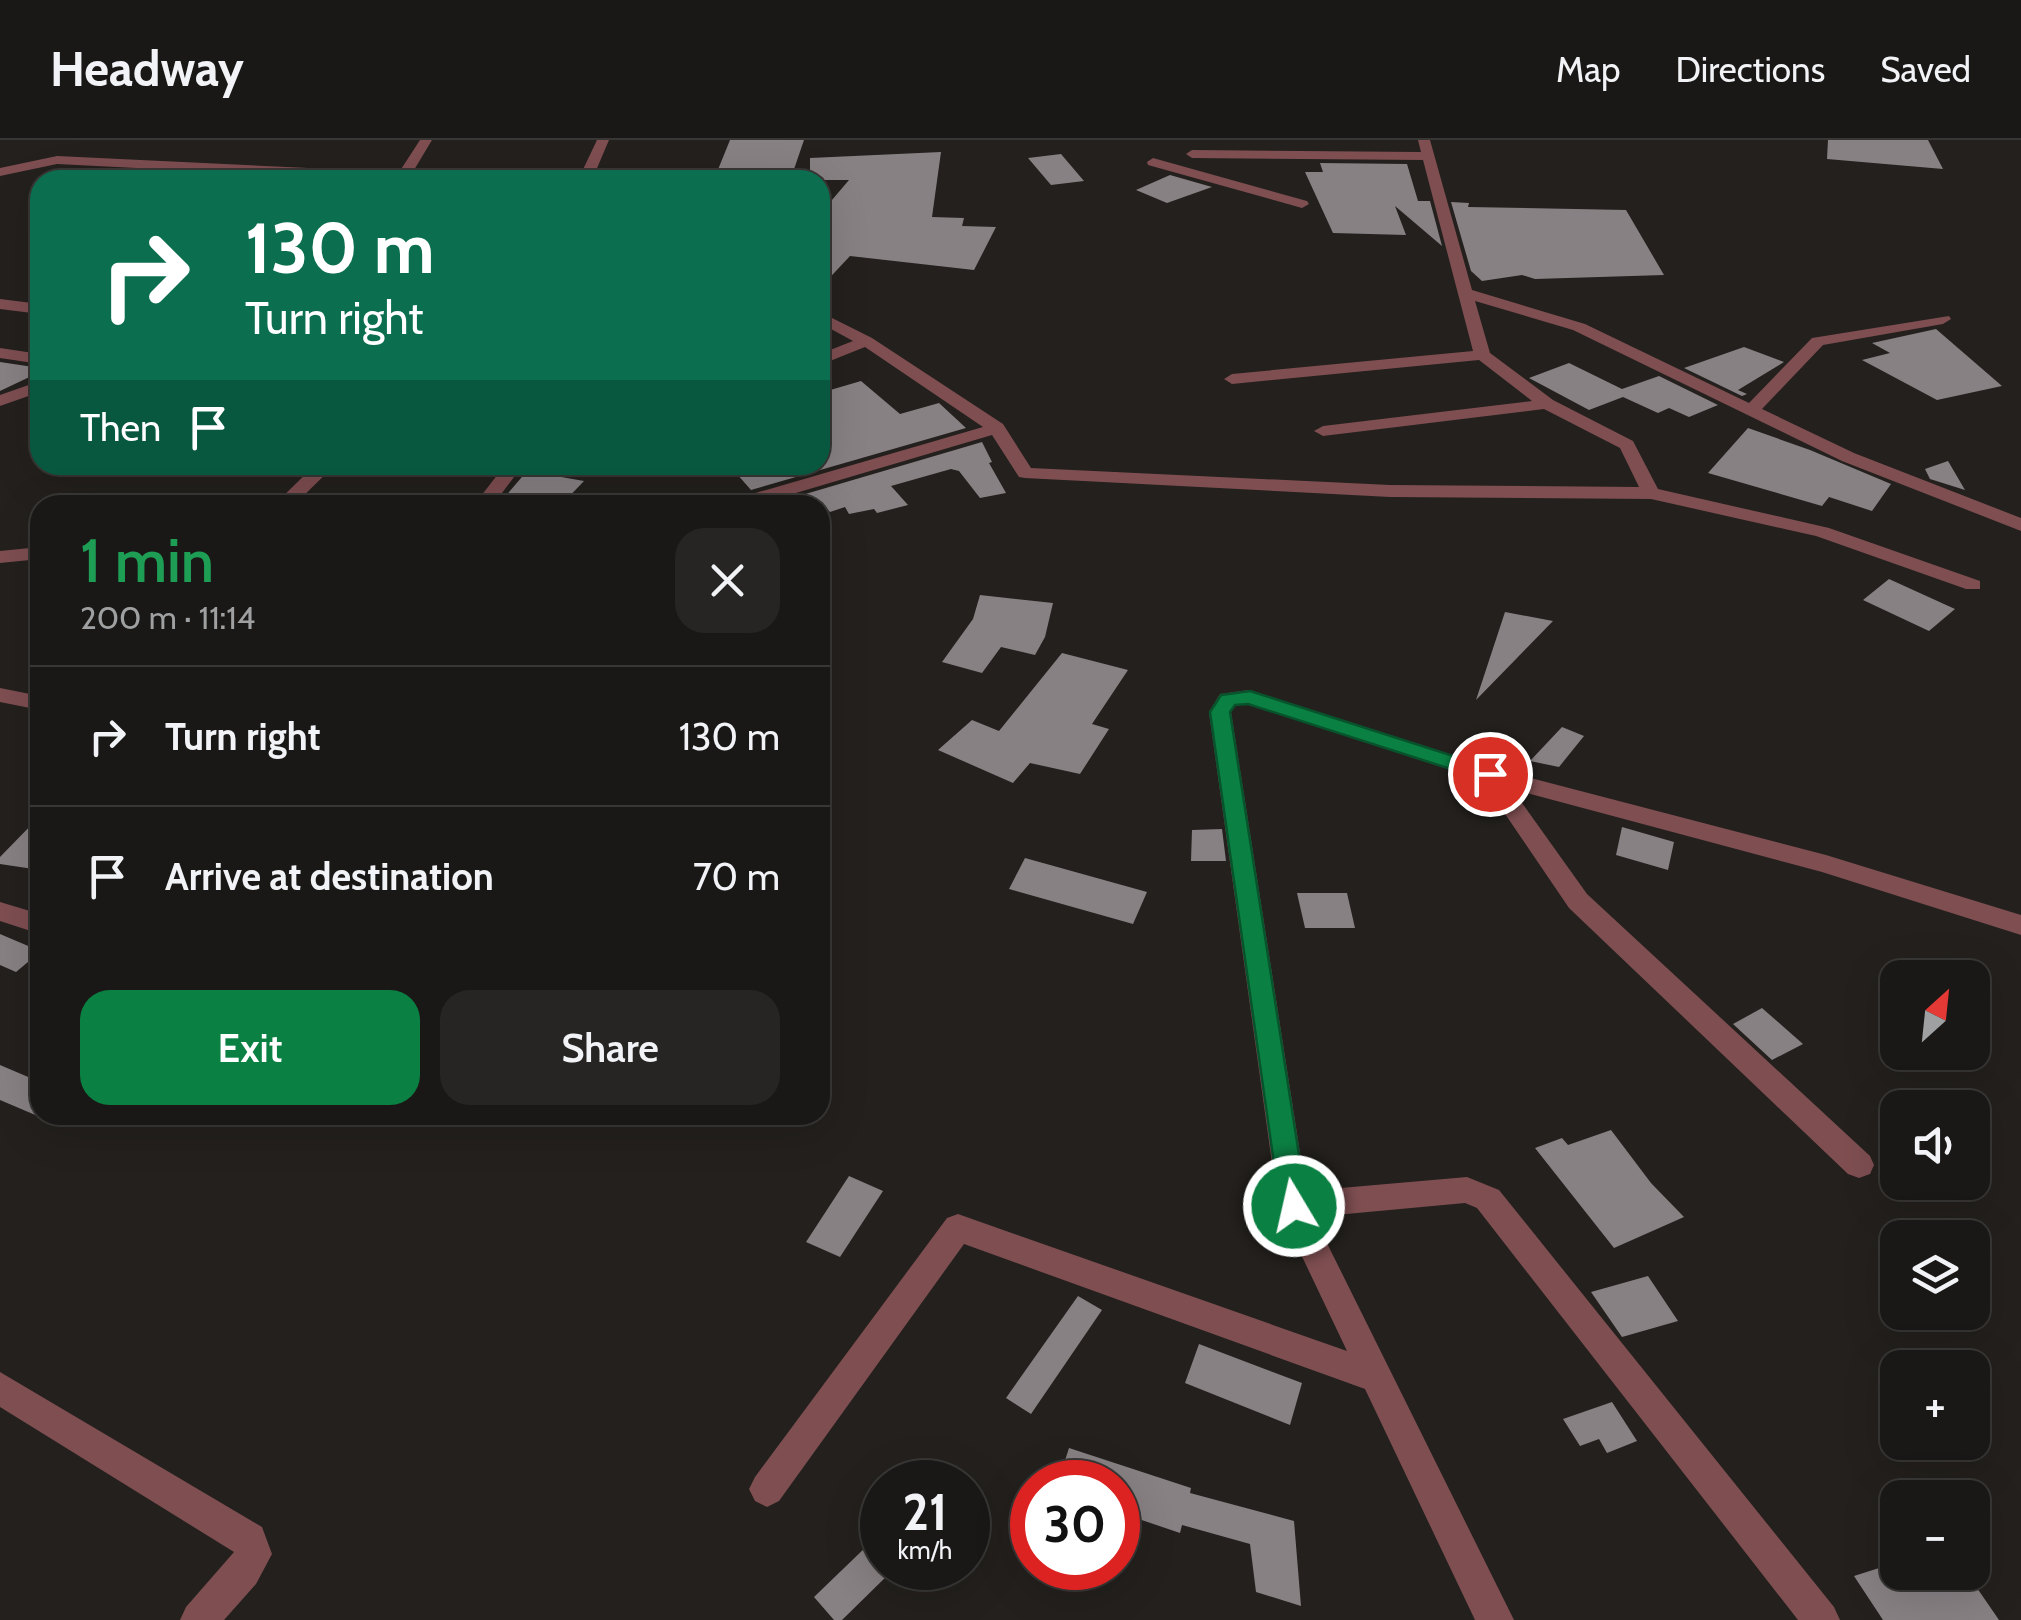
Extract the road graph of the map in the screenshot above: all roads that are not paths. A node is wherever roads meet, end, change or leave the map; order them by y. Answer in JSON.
{"nodes":[{"id":1,"x":426,"y":140,"type":"edge"},
{"id":2,"x":603,"y":140,"type":"edge"},
{"id":3,"x":1189,"y":147,"type":"edge"},
{"id":4,"x":1426,"y":148,"type":"edge"},
{"id":5,"x":1153,"y":162,"type":"dead end"},
{"id":6,"x":267,"y":170,"type":"edge"},
{"id":7,"x":407,"y":170,"type":"edge"},
{"id":8,"x":590,"y":170,"type":"edge"},
{"id":9,"x":0,"y":172,"type":"edge"},
{"id":10,"x":1198,"y":175,"type":"junction"},
{"id":11,"x":1302,"y":204,"type":"dead end"},
{"id":12,"x":1464,"y":293,"type":"junction"},
{"id":13,"x":0,"y":304,"type":"edge"},
{"id":14,"x":30,"y":308,"type":"edge"},
{"id":15,"x":1943,"y":318,"type":"dead end"},
{"id":16,"x":830,"y":322,"type":"edge"},
{"id":17,"x":866,"y":341,"type":"junction"},
{"id":18,"x":0,"y":353,"type":"edge"},
{"id":19,"x":1482,"y":355,"type":"junction"},
{"id":20,"x":830,"y":356,"type":"edge"},
{"id":21,"x":30,"y":357,"type":"edge"},
{"id":22,"x":1232,"y":379,"type":"dead end"},
{"id":23,"x":30,"y":390,"type":"edge"},
{"id":24,"x":0,"y":402,"type":"edge"},
{"id":25,"x":1546,"y":404,"type":"junction"},
{"id":26,"x":1752,"y":410,"type":"junction"},
{"id":27,"x":996,"y":428,"type":"junction"},
{"id":28,"x":1323,"y":431,"type":"dead end"},
{"id":29,"x":315,"y":475,"type":"edge"},
{"id":30,"x":506,"y":475,"type":"edge"},
{"id":31,"x":1651,"y":493,"type":"junction"},
{"id":32,"x":293,"y":495,"type":"edge"},
{"id":33,"x":491,"y":495,"type":"edge"},
{"id":34,"x":769,"y":495,"type":"edge"},
{"id":35,"x":2021,"y":525,"type":"edge"},
{"id":36,"x":30,"y":554,"type":"edge"},
{"id":37,"x":0,"y":556,"type":"edge"},
{"id":38,"x":1973,"y":585,"type":"dead end"},
{"id":39,"x":0,"y":695,"type":"edge"},
{"id":40,"x":30,"y":701,"type":"edge"},
{"id":41,"x":1490,"y":774,"type":"junction"},
{"id":42,"x":0,"y":910,"type":"edge"},
{"id":43,"x":30,"y":920,"type":"edge"},
{"id":44,"x":2021,"y":925,"type":"edge"},
{"id":45,"x":1859,"y":1165,"type":"dead end"},
{"id":46,"x":1294,"y":1206,"type":"junction"},
{"id":47,"x":1376,"y":1377,"type":"junction"},
{"id":48,"x":0,"y":1388,"type":"edge"},
{"id":49,"x":767,"y":1489,"type":"dead end"},
{"id":50,"x":200,"y":1620,"type":"edge"},
{"id":51,"x":1495,"y":1620,"type":"edge"},
{"id":52,"x":1821,"y":1620,"type":"edge"}],
"edges":[{"from":1,"to":7,"type":"street"},
{"from":2,"to":8,"type":"street"},
{"from":3,"to":4,"type":"street"},
{"from":3,"to":10,"type":"street"},
{"from":4,"to":12,"type":"street"},
{"from":5,"to":10,"type":"street"},
{"from":6,"to":9,"type":"street"},
{"from":10,"to":11,"type":"street"},
{"from":12,"to":19,"type":"street"},
{"from":12,"to":26,"type":"street"},
{"from":13,"to":14,"type":"street"},
{"from":15,"to":26,"type":"street"},
{"from":16,"to":17,"type":"street"},
{"from":17,"to":20,"type":"street"},
{"from":17,"to":27,"type":"street"},
{"from":18,"to":21,"type":"street"},
{"from":19,"to":22,"type":"street"},
{"from":19,"to":25,"type":"street"},
{"from":23,"to":24,"type":"street"},
{"from":25,"to":28,"type":"street"},
{"from":25,"to":31,"type":"street"},
{"from":26,"to":35,"type":"street"},
{"from":27,"to":31,"type":"street"},
{"from":27,"to":34,"type":"street"},
{"from":29,"to":32,"type":"street"},
{"from":30,"to":33,"type":"street"},
{"from":31,"to":38,"type":"street"},
{"from":36,"to":37,"type":"street"},
{"from":39,"to":40,"type":"street"},
{"from":41,"to":44,"type":"street"},
{"from":41,"to":45,"type":"street"},
{"from":41,"to":46,"type":"street"},
{"from":42,"to":43,"type":"street"},
{"from":46,"to":47,"type":"street"},
{"from":46,"to":52,"type":"street"},
{"from":47,"to":49,"type":"street"},
{"from":47,"to":51,"type":"street"},
{"from":48,"to":50,"type":"street"}]}
